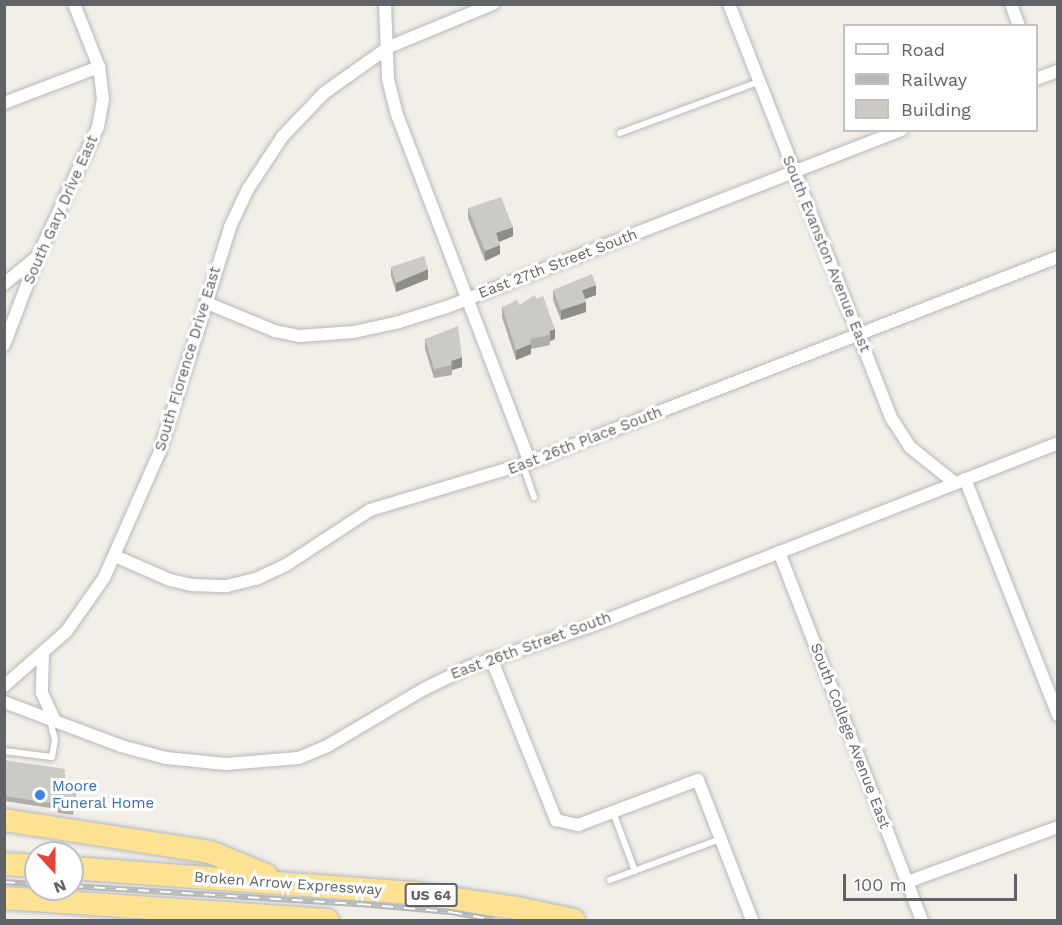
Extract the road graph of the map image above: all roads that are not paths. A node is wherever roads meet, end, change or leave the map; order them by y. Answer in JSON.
{"nodes":[{"id":1,"x":385,"y":4,"type":"edge"},
{"id":2,"x":493,"y":4,"type":"edge"},
{"id":3,"x":1011,"y":4,"type":"edge"},
{"id":4,"x":75,"y":6,"type":"edge"},
{"id":5,"x":733,"y":6,"type":"edge"},
{"id":6,"x":1018,"y":24,"type":"edge"},
{"id":7,"x":389,"y":47,"type":"junction"},
{"id":8,"x":99,"y":67,"type":"junction"},
{"id":9,"x":1058,"y":70,"type":"edge"},
{"id":10,"x":1038,"y":76,"type":"edge"},
{"id":11,"x":758,"y":82,"type":"junction"},
{"id":12,"x":4,"y":103,"type":"edge"},
{"id":13,"x":897,"y":132,"type":"edge"},
{"id":14,"x":620,"y":133,"type":"dead end"},
{"id":15,"x":793,"y":173,"type":"junction"},
{"id":16,"x":38,"y":256,"type":"junction"},
{"id":17,"x":1058,"y":257,"type":"edge"},
{"id":18,"x":4,"y":285,"type":"edge"},
{"id":19,"x":467,"y":299,"type":"junction"},
{"id":20,"x":207,"y":303,"type":"junction"},
{"id":21,"x":859,"y":335,"type":"junction"},
{"id":22,"x":5,"y":339,"type":"edge"},
{"id":23,"x":1058,"y":444,"type":"edge"},
{"id":24,"x":527,"y":464,"type":"junction"},
{"id":25,"x":960,"y":481,"type":"junction"},
{"id":26,"x":534,"y":497,"type":"dead end"},
{"id":27,"x":778,"y":552,"type":"junction"},
{"id":28,"x":115,"y":556,"type":"junction"},
{"id":29,"x":43,"y":656,"type":"junction"},
{"id":30,"x":491,"y":658,"type":"junction"},
{"id":31,"x":4,"y":686,"type":"edge"},
{"id":32,"x":4,"y":702,"type":"edge"},
{"id":33,"x":1058,"y":715,"type":"edge"},
{"id":34,"x":52,"y":720,"type":"junction"},
{"id":35,"x":4,"y":751,"type":"edge"},
{"id":36,"x":613,"y":812,"type":"junction"},
{"id":37,"x":4,"y":820,"type":"edge"},
{"id":38,"x":1058,"y":826,"type":"edge"},
{"id":39,"x":721,"y":839,"type":"junction"},
{"id":40,"x":4,"y":864,"type":"edge"},
{"id":41,"x":24,"y":865,"type":"edge"},
{"id":42,"x":84,"y":869,"type":"edge"},
{"id":43,"x":635,"y":871,"type":"junction"},
{"id":44,"x":610,"y":880,"type":"dead end"},
{"id":45,"x":908,"y":882,"type":"junction"},
{"id":46,"x":287,"y":883,"type":"junction"},
{"id":47,"x":11,"y":899,"type":"edge"},
{"id":48,"x":327,"y":921,"type":"edge"},
{"id":49,"x":574,"y":921,"type":"edge"},
{"id":50,"x":752,"y":921,"type":"edge"},
{"id":51,"x":922,"y":921,"type":"edge"}],
"edges":[{"from":1,"to":7,"type":"street"},
{"from":2,"to":7,"type":"street","name":"South Florence Drive East"},
{"from":3,"to":6,"type":"street"},
{"from":4,"to":8,"type":"street","name":"South Gary Drive East"},
{"from":5,"to":11,"type":"street","name":"South Evanston Avenue East"},
{"from":7,"to":19,"type":"street"},
{"from":7,"to":20,"type":"street","name":"South Florence Drive East"},
{"from":8,"to":12,"type":"street"},
{"from":8,"to":16,"type":"street","name":"South Gary Drive East"},
{"from":9,"to":10,"type":"street"},
{"from":11,"to":14,"type":"lane"},
{"from":11,"to":15,"type":"street","name":"South Evanston Avenue East"},
{"from":13,"to":15,"type":"street","name":"East 27th Street South"},
{"from":15,"to":19,"type":"street","name":"East 27th Street South"},
{"from":15,"to":21,"type":"street","name":"South Evanston Avenue East"},
{"from":16,"to":18,"type":"street"},
{"from":16,"to":22,"type":"street","name":"South Gary Drive East"},
{"from":17,"to":21,"type":"street","name":"East 26th Place South"},
{"from":19,"to":20,"type":"street","name":"East 27th Street South"},
{"from":19,"to":24,"type":"street"},
{"from":20,"to":28,"type":"street","name":"South Florence Drive East"},
{"from":21,"to":24,"type":"street","name":"East 26th Place South"},
{"from":21,"to":25,"type":"street","name":"South Evanston Avenue East"},
{"from":23,"to":25,"type":"street","name":"East 26th Street South"},
{"from":24,"to":26,"type":"lane"},
{"from":24,"to":28,"type":"street","name":"East 26th Place South"},
{"from":25,"to":27,"type":"street","name":"East 26th Street South"},
{"from":25,"to":33,"type":"street"},
{"from":27,"to":30,"type":"street","name":"East 26th Street South"},
{"from":27,"to":45,"type":"street","name":"South College Avenue East"},
{"from":28,"to":29,"type":"street","name":"South Florence Drive East"},
{"from":29,"to":31,"type":"street","name":"South Florence Drive East"},
{"from":29,"to":34,"type":"street"},
{"from":30,"to":34,"type":"street","name":"East 26th Street South"},
{"from":30,"to":36,"type":"street"},
{"from":32,"to":34,"type":"street","name":"East 26th Street South"},
{"from":34,"to":35,"type":"lane"},
{"from":36,"to":39,"type":"street"},
{"from":36,"to":43,"type":"lane"},
{"from":37,"to":46,"type":"highway"},
{"from":38,"to":45,"type":"street"},
{"from":39,"to":43,"type":"lane"},
{"from":39,"to":50,"type":"street"},
{"from":40,"to":41,"type":"highway"},
{"from":42,"to":46,"type":"highway","name":"Broken Arrow Expressway","number":"US 64"},
{"from":43,"to":44,"type":"lane"},
{"from":45,"to":51,"type":"street","name":"South College Avenue East"},
{"from":46,"to":49,"type":"highway","name":"Broken Arrow Expressway","number":"US 64"},
{"from":47,"to":48,"type":"highway"}]}
